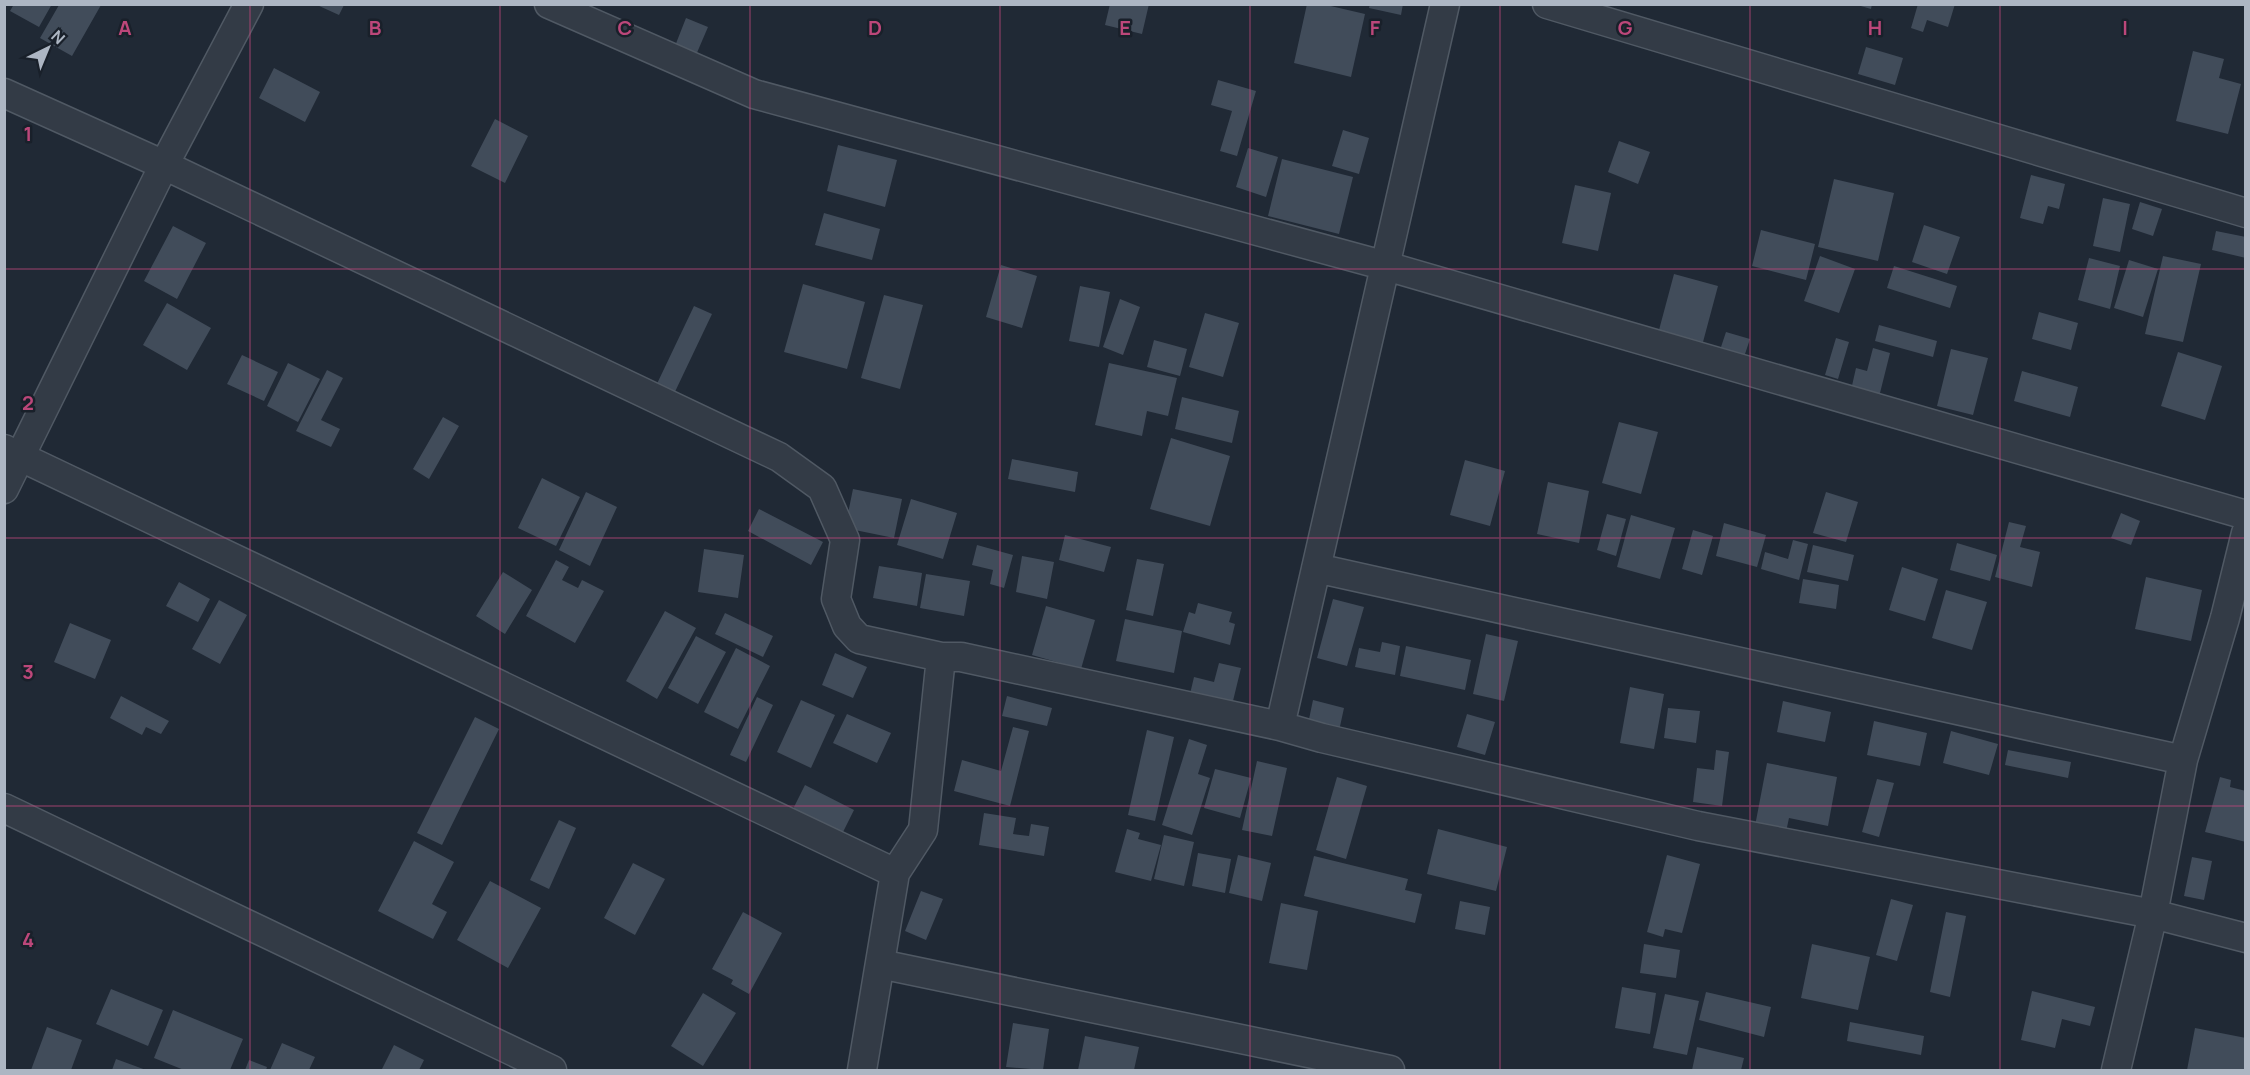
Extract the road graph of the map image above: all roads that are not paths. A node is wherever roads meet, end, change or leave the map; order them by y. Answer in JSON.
{"nodes":[{"id":1,"x":249,"y":4,"type":"edge"},
{"id":2,"x":549,"y":4,"type":"edge"},
{"id":3,"x":1446,"y":4,"type":"edge"},
{"id":4,"x":1547,"y":4,"type":"edge"},
{"id":5,"x":4,"y":93,"type":"edge"},
{"id":6,"x":164,"y":165,"type":"junction"},
{"id":7,"x":2246,"y":213,"type":"edge"},
{"id":8,"x":1386,"y":266,"type":"junction"},
{"id":9,"x":12,"y":453,"type":"edge"},
{"id":10,"x":4,"y":489,"type":"edge"},
{"id":11,"x":2246,"y":515,"type":"edge"},
{"id":12,"x":2246,"y":533,"type":"edge"},
{"id":13,"x":1316,"y":568,"type":"junction"},
{"id":14,"x":2235,"y":621,"type":"edge"},
{"id":15,"x":941,"y":657,"type":"junction"},
{"id":16,"x":1281,"y":726,"type":"junction"},
{"id":17,"x":2183,"y":760,"type":"junction"},
{"id":18,"x":4,"y":808,"type":"edge"},
{"id":19,"x":895,"y":873,"type":"junction"},
{"id":20,"x":2153,"y":914,"type":"junction"},
{"id":21,"x":2246,"y":938,"type":"edge"},
{"id":22,"x":880,"y":964,"type":"junction"},
{"id":23,"x":552,"y":1071,"type":"edge"},
{"id":24,"x":862,"y":1071,"type":"edge"},
{"id":25,"x":1390,"y":1071,"type":"edge"},
{"id":26,"x":2116,"y":1071,"type":"edge"}],
"edges":[{"from":1,"to":6,"type":"street"},
{"from":2,"to":8,"type":"street"},
{"from":3,"to":8,"type":"street"},
{"from":4,"to":7,"type":"street"},
{"from":5,"to":6,"type":"street"},
{"from":6,"to":9,"type":"street"},
{"from":6,"to":15,"type":"street"},
{"from":8,"to":11,"type":"street"},
{"from":8,"to":13,"type":"street"},
{"from":9,"to":10,"type":"street"},
{"from":9,"to":19,"type":"street"},
{"from":12,"to":14,"type":"street"},
{"from":13,"to":16,"type":"street"},
{"from":13,"to":17,"type":"street"},
{"from":14,"to":17,"type":"street"},
{"from":15,"to":16,"type":"street"},
{"from":15,"to":19,"type":"street"},
{"from":16,"to":20,"type":"street"},
{"from":17,"to":20,"type":"street"},
{"from":18,"to":23,"type":"street"},
{"from":19,"to":22,"type":"street"},
{"from":20,"to":21,"type":"street"},
{"from":20,"to":26,"type":"street"},
{"from":22,"to":24,"type":"street"},
{"from":22,"to":25,"type":"street"}]}
